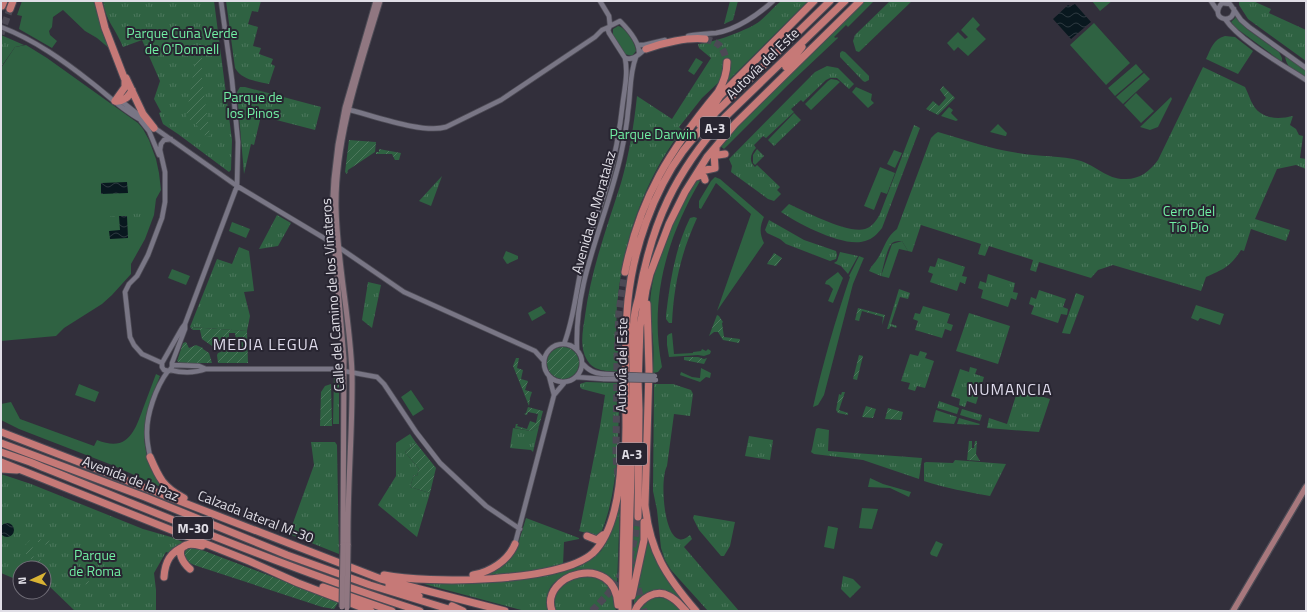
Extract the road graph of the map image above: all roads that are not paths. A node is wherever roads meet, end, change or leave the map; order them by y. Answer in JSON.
{"nodes":[{"id":1,"x":13,"y":1,"type":"edge"},
{"id":2,"x":98,"y":1,"type":"edge"},
{"id":3,"x":221,"y":1,"type":"edge"},
{"id":4,"x":376,"y":1,"type":"edge"},
{"id":5,"x":380,"y":1,"type":"edge"},
{"id":6,"x":600,"y":1,"type":"edge"},
{"id":7,"x":773,"y":1,"type":"edge"},
{"id":8,"x":814,"y":1,"type":"edge"},
{"id":9,"x":830,"y":1,"type":"edge"},
{"id":10,"x":845,"y":1,"type":"edge"},
{"id":11,"x":860,"y":1,"type":"edge"},
{"id":12,"x":1212,"y":1,"type":"edge"},
{"id":13,"x":1221,"y":2,"type":"edge"},
{"id":14,"x":10,"y":9,"type":"tunnel mouth"},
{"id":15,"x":1234,"y":9,"type":"junction"},
{"id":16,"x":1217,"y":10,"type":"junction"},
{"id":17,"x":830,"y":15,"type":"junction"},
{"id":18,"x":609,"y":16,"type":"junction"},
{"id":19,"x":1225,"y":19,"type":"junction"},
{"id":20,"x":618,"y":21,"type":"junction"},
{"id":21,"x":609,"y":26,"type":"junction"},
{"id":22,"x":1,"y":27,"type":"edge"},
{"id":23,"x":609,"y":33,"type":"junction"},
{"id":24,"x":595,"y":37,"type":"junction"},
{"id":25,"x":706,"y":39,"type":"tunnel mouth"},
{"id":26,"x":657,"y":41,"type":"junction"},
{"id":27,"x":112,"y":45,"type":"junction"},
{"id":28,"x":638,"y":45,"type":"junction"},
{"id":29,"x":646,"y":49,"type":"junction"},
{"id":30,"x":637,"y":56,"type":"junction"},
{"id":31,"x":625,"y":58,"type":"junction"},
{"id":32,"x":727,"y":62,"type":"tunnel mouth"},
{"id":33,"x":1306,"y":68,"type":"edge"},
{"id":34,"x":1306,"y":80,"type":"edge"},
{"id":35,"x":776,"y":82,"type":"junction"},
{"id":36,"x":132,"y":90,"type":"junction"},
{"id":37,"x":720,"y":95,"type":"junction"},
{"id":38,"x":118,"y":100,"type":"junction"},
{"id":39,"x":347,"y":109,"type":"junction"},
{"id":40,"x":140,"y":120,"type":"junction"},
{"id":41,"x":693,"y":124,"type":"junction"},
{"id":42,"x":152,"y":126,"type":"junction"},
{"id":43,"x":170,"y":139,"type":"junction"},
{"id":44,"x":154,"y":143,"type":"junction"},
{"id":45,"x":161,"y":144,"type":"junction"},
{"id":46,"x":717,"y":145,"type":"junction"},
{"id":47,"x":683,"y":152,"type":"junction"},
{"id":48,"x":725,"y":154,"type":"dead end"},
{"id":49,"x":162,"y":161,"type":"junction"},
{"id":50,"x":696,"y":177,"type":"junction"},
{"id":51,"x":705,"y":180,"type":"dead end"},
{"id":52,"x":236,"y":186,"type":"junction"},
{"id":53,"x":685,"y":192,"type":"junction"},
{"id":54,"x":334,"y":244,"type":"junction"},
{"id":55,"x":339,"y":247,"type":"junction"},
{"id":56,"x":655,"y":262,"type":"junction"},
{"id":57,"x":625,"y":272,"type":"tunnel mouth"},
{"id":58,"x":638,"y":298,"type":"junction"},
{"id":59,"x":185,"y":324,"type":"junction"},
{"id":60,"x":564,"y":344,"type":"junction"},
{"id":61,"x":576,"y":349,"type":"junction"},
{"id":62,"x":535,"y":351,"type":"junction"},
{"id":63,"x":548,"y":351,"type":"junction"},
{"id":64,"x":544,"y":361,"type":"junction"},
{"id":65,"x":163,"y":362,"type":"junction"},
{"id":66,"x":582,"y":363,"type":"junction"},
{"id":67,"x":171,"y":367,"type":"junction"},
{"id":68,"x":344,"y":371,"type":"junction"},
{"id":69,"x":352,"y":372,"type":"junction"},
{"id":70,"x":549,"y":376,"type":"junction"},
{"id":71,"x":576,"y":377,"type":"junction"},
{"id":72,"x":604,"y":377,"type":"junction"},
{"id":73,"x":656,"y":378,"type":"dead end"},
{"id":74,"x":565,"y":382,"type":"junction"},
{"id":75,"x":626,"y":384,"type":"junction"},
{"id":76,"x":638,"y":385,"type":"junction"},
{"id":77,"x":649,"y":388,"type":"junction"},
{"id":78,"x":554,"y":395,"type":"junction"},
{"id":79,"x":1,"y":426,"type":"edge"},
{"id":80,"x":1,"y":433,"type":"edge"},
{"id":81,"x":1,"y":442,"type":"edge"},
{"id":82,"x":1,"y":452,"type":"edge"},
{"id":83,"x":150,"y":457,"type":"joint"},
{"id":84,"x":1,"y":462,"type":"edge"},
{"id":85,"x":1,"y":466,"type":"edge"},
{"id":86,"x":1,"y":469,"type":"edge"},
{"id":87,"x":21,"y":470,"type":"junction"},
{"id":88,"x":120,"y":477,"type":"junction"},
{"id":89,"x":646,"y":486,"type":"junction"},
{"id":90,"x":1306,"y":487,"type":"edge"},
{"id":91,"x":638,"y":517,"type":"tunnel mouth"},
{"id":92,"x":240,"y":524,"type":"junction"},
{"id":93,"x":609,"y":526,"type":"junction"},
{"id":94,"x":520,"y":529,"type":"junction"},
{"id":95,"x":586,"y":536,"type":"dead end"},
{"id":96,"x":515,"y":544,"type":"joint"},
{"id":97,"x":345,"y":545,"type":"junction"},
{"id":98,"x":185,"y":546,"type":"junction"},
{"id":99,"x":215,"y":548,"type":"junction"},
{"id":100,"x":249,"y":561,"type":"junction"},
{"id":101,"x":190,"y":569,"type":"dead end"},
{"id":102,"x":354,"y":569,"type":"junction"},
{"id":103,"x":164,"y":577,"type":"dead end"},
{"id":104,"x":457,"y":579,"type":"junction"},
{"id":105,"x":344,"y":609,"type":"edge"},
{"id":106,"x":371,"y":611,"type":"edge"},
{"id":107,"x":392,"y":611,"type":"edge"},
{"id":108,"x":420,"y":611,"type":"edge"},
{"id":109,"x":455,"y":611,"type":"edge"},
{"id":110,"x":463,"y":611,"type":"edge"},
{"id":111,"x":505,"y":611,"type":"edge"},
{"id":112,"x":552,"y":611,"type":"edge"},
{"id":113,"x":620,"y":611,"type":"edge"},
{"id":114,"x":629,"y":611,"type":"edge"},
{"id":115,"x":635,"y":611,"type":"edge"},
{"id":116,"x":686,"y":611,"type":"edge"},
{"id":117,"x":696,"y":611,"type":"edge"},
{"id":118,"x":701,"y":611,"type":"edge"},
{"id":119,"x":1233,"y":611,"type":"edge"}],
"edges":[{"from":1,"to":14,"type":"highway"},
{"from":2,"to":27,"type":"highway"},
{"from":3,"to":52,"type":"street"},
{"from":4,"to":39,"type":"main road","name":"Calle del Camino de los Vinateros"},
{"from":5,"to":39,"type":"main road","name":"Calle del Camino de los Vinateros"},
{"from":6,"to":18,"type":"street"},
{"from":7,"to":26,"type":"street"},
{"from":8,"to":37,"type":"highway"},
{"from":9,"to":47,"type":"highway","name":"Autovía del Este","number":"A-3"},
{"from":10,"to":17,"type":"highway","name":"Autovía del Este","number":"A-3"},
{"from":11,"to":35,"type":"highway"},
{"from":12,"to":16,"type":"street"},
{"from":13,"to":15,"type":"street"},
{"from":13,"to":16,"type":"street"},
{"from":15,"to":19,"type":"street"},
{"from":15,"to":33,"type":"street"},
{"from":16,"to":19,"type":"street"},
{"from":17,"to":35,"type":"highway"},
{"from":17,"to":58,"type":"highway","name":"Autovía del Este","number":"A-3"},
{"from":18,"to":20,"type":"street"},
{"from":18,"to":21,"type":"street"},
{"from":19,"to":34,"type":"street"},
{"from":20,"to":21,"type":"street"},
{"from":20,"to":28,"type":"street"},
{"from":21,"to":23,"type":"street"},
{"from":21,"to":24,"type":"street"},
{"from":22,"to":38,"type":"street"},
{"from":23,"to":24,"type":"street"},
{"from":23,"to":31,"type":"street"},
{"from":24,"to":39,"type":"street"},
{"from":25,"to":29,"type":"highway"},
{"from":26,"to":28,"type":"street"},
{"from":26,"to":29,"type":"street"},
{"from":27,"to":36,"type":"highway"},
{"from":27,"to":38,"type":"highway"},
{"from":28,"to":30,"type":"street","name":"Avenida de Moratalaz"},
{"from":29,"to":30,"type":"street"},
{"from":30,"to":31,"type":"street"},
{"from":30,"to":61,"type":"street","name":"Avenida de Moratalaz"},
{"from":31,"to":60,"type":"street","name":"Avenida de Moratalaz"},
{"from":32,"to":41,"type":"highway"},
{"from":35,"to":46,"type":"highway"},
{"from":36,"to":38,"type":"highway"},
{"from":36,"to":42,"type":"highway"},
{"from":37,"to":41,"type":"highway"},
{"from":37,"to":47,"type":"highway"},
{"from":38,"to":40,"type":"street"},
{"from":38,"to":42,"type":"street"},
{"from":39,"to":54,"type":"main road","name":"Calle del Camino de los Vinateros"},
{"from":39,"to":55,"type":"main road","name":"Calle del Camino de los Vinateros"},
{"from":40,"to":42,"type":"street"},
{"from":40,"to":44,"type":"street"},
{"from":41,"to":57,"type":"highway"},
{"from":42,"to":43,"type":"street"},
{"from":43,"to":45,"type":"street"},
{"from":43,"to":52,"type":"street"},
{"from":44,"to":45,"type":"street"},
{"from":44,"to":49,"type":"street"},
{"from":45,"to":49,"type":"street"},
{"from":46,"to":48,"type":"highway"},
{"from":46,"to":50,"type":"highway"},
{"from":46,"to":53,"type":"highway"},
{"from":47,"to":75,"type":"highway","name":"Autovía del Este","number":"A-3"},
{"from":49,"to":65,"type":"street"},
{"from":50,"to":51,"type":"highway"},
{"from":50,"to":53,"type":"highway"},
{"from":52,"to":54,"type":"street"},
{"from":52,"to":59,"type":"street"},
{"from":53,"to":56,"type":"highway"},
{"from":54,"to":55,"type":"street"},
{"from":54,"to":68,"type":"main road","name":"Calle del Camino de los Vinateros"},
{"from":55,"to":62,"type":"street"},
{"from":55,"to":69,"type":"main road","name":"Calle del Camino de los Vinateros"},
{"from":56,"to":76,"type":"highway"},
{"from":56,"to":77,"type":"highway"},
{"from":58,"to":76,"type":"highway"},
{"from":58,"to":114,"type":"highway","name":"Autovía del Este","number":"A-3"},
{"from":59,"to":65,"type":"street"},
{"from":59,"to":67,"type":"street"},
{"from":60,"to":61,"type":"street"},
{"from":60,"to":63,"type":"street"},
{"from":61,"to":66,"type":"street"},
{"from":62,"to":63,"type":"street"},
{"from":62,"to":64,"type":"street"},
{"from":63,"to":64,"type":"street"},
{"from":64,"to":70,"type":"street"},
{"from":65,"to":67,"type":"street"},
{"from":65,"to":67,"type":"street"},
{"from":66,"to":71,"type":"street"},
{"from":66,"to":72,"type":"street"},
{"from":67,"to":68,"type":"street"},
{"from":67,"to":83,"type":"street"},
{"from":68,"to":69,"type":"street"},
{"from":68,"to":97,"type":"main road","name":"Calle del Camino de los Vinateros"},
{"from":69,"to":94,"type":"street"},
{"from":69,"to":97,"type":"main road","name":"Calle del Camino de los Vinateros"},
{"from":70,"to":74,"type":"street"},
{"from":70,"to":78,"type":"street"},
{"from":71,"to":72,"type":"street"},
{"from":71,"to":74,"type":"street"},
{"from":72,"to":73,"type":"street","bridge":true},
{"from":74,"to":78,"type":"street"},
{"from":75,"to":93,"type":"highway"},
{"from":75,"to":113,"type":"highway","name":"Autovía del Este","number":"A-3"},
{"from":76,"to":91,"type":"highway"},
{"from":77,"to":89,"type":"highway"},
{"from":77,"to":114,"type":"highway"},
{"from":78,"to":94,"type":"street"},
{"from":79,"to":88,"type":"highway"},
{"from":80,"to":88,"type":"highway","name":"Calzada lateral M-30","number":"M-30"},
{"from":81,"to":109,"type":"highway","name":"Avenida de la Paz","number":"M-30"},
{"from":82,"to":108,"type":"highway","name":"Avenida de la Paz","number":"M-30"},
{"from":83,"to":92,"type":"highway"},
{"from":84,"to":87,"type":"highway","number":"M-30"},
{"from":85,"to":87,"type":"highway"},
{"from":86,"to":87,"type":"highway"},
{"from":87,"to":99,"type":"highway","number":"M-30"},
{"from":88,"to":92,"type":"highway","name":"Calzada lateral M-30","number":"M-30"},
{"from":89,"to":117,"type":"highway"},
{"from":89,"to":118,"type":"highway"},
{"from":90,"to":119,"type":"main road"},
{"from":92,"to":102,"type":"highway","name":"Calzada lateral M-30","number":"M-30"},
{"from":93,"to":95,"type":"highway"},
{"from":93,"to":104,"type":"highway"},
{"from":94,"to":96,"type":"street"},
{"from":96,"to":104,"type":"highway"},
{"from":97,"to":105,"type":"main road","bridge":true},
{"from":98,"to":99,"type":"highway"},
{"from":98,"to":101,"type":"highway"},
{"from":98,"to":103,"type":"highway"},
{"from":99,"to":100,"type":"highway","number":"M-30"},
{"from":100,"to":106,"type":"highway","number":"M-30"},
{"from":100,"to":107,"type":"highway"},
{"from":102,"to":104,"type":"highway"},
{"from":102,"to":110,"type":"highway"},
{"from":102,"to":111,"type":"highway","name":"Calzada lateral M-30","number":"M-30"},
{"from":112,"to":113,"type":"highway"},
{"from":115,"to":116,"type":"highway"}]}
